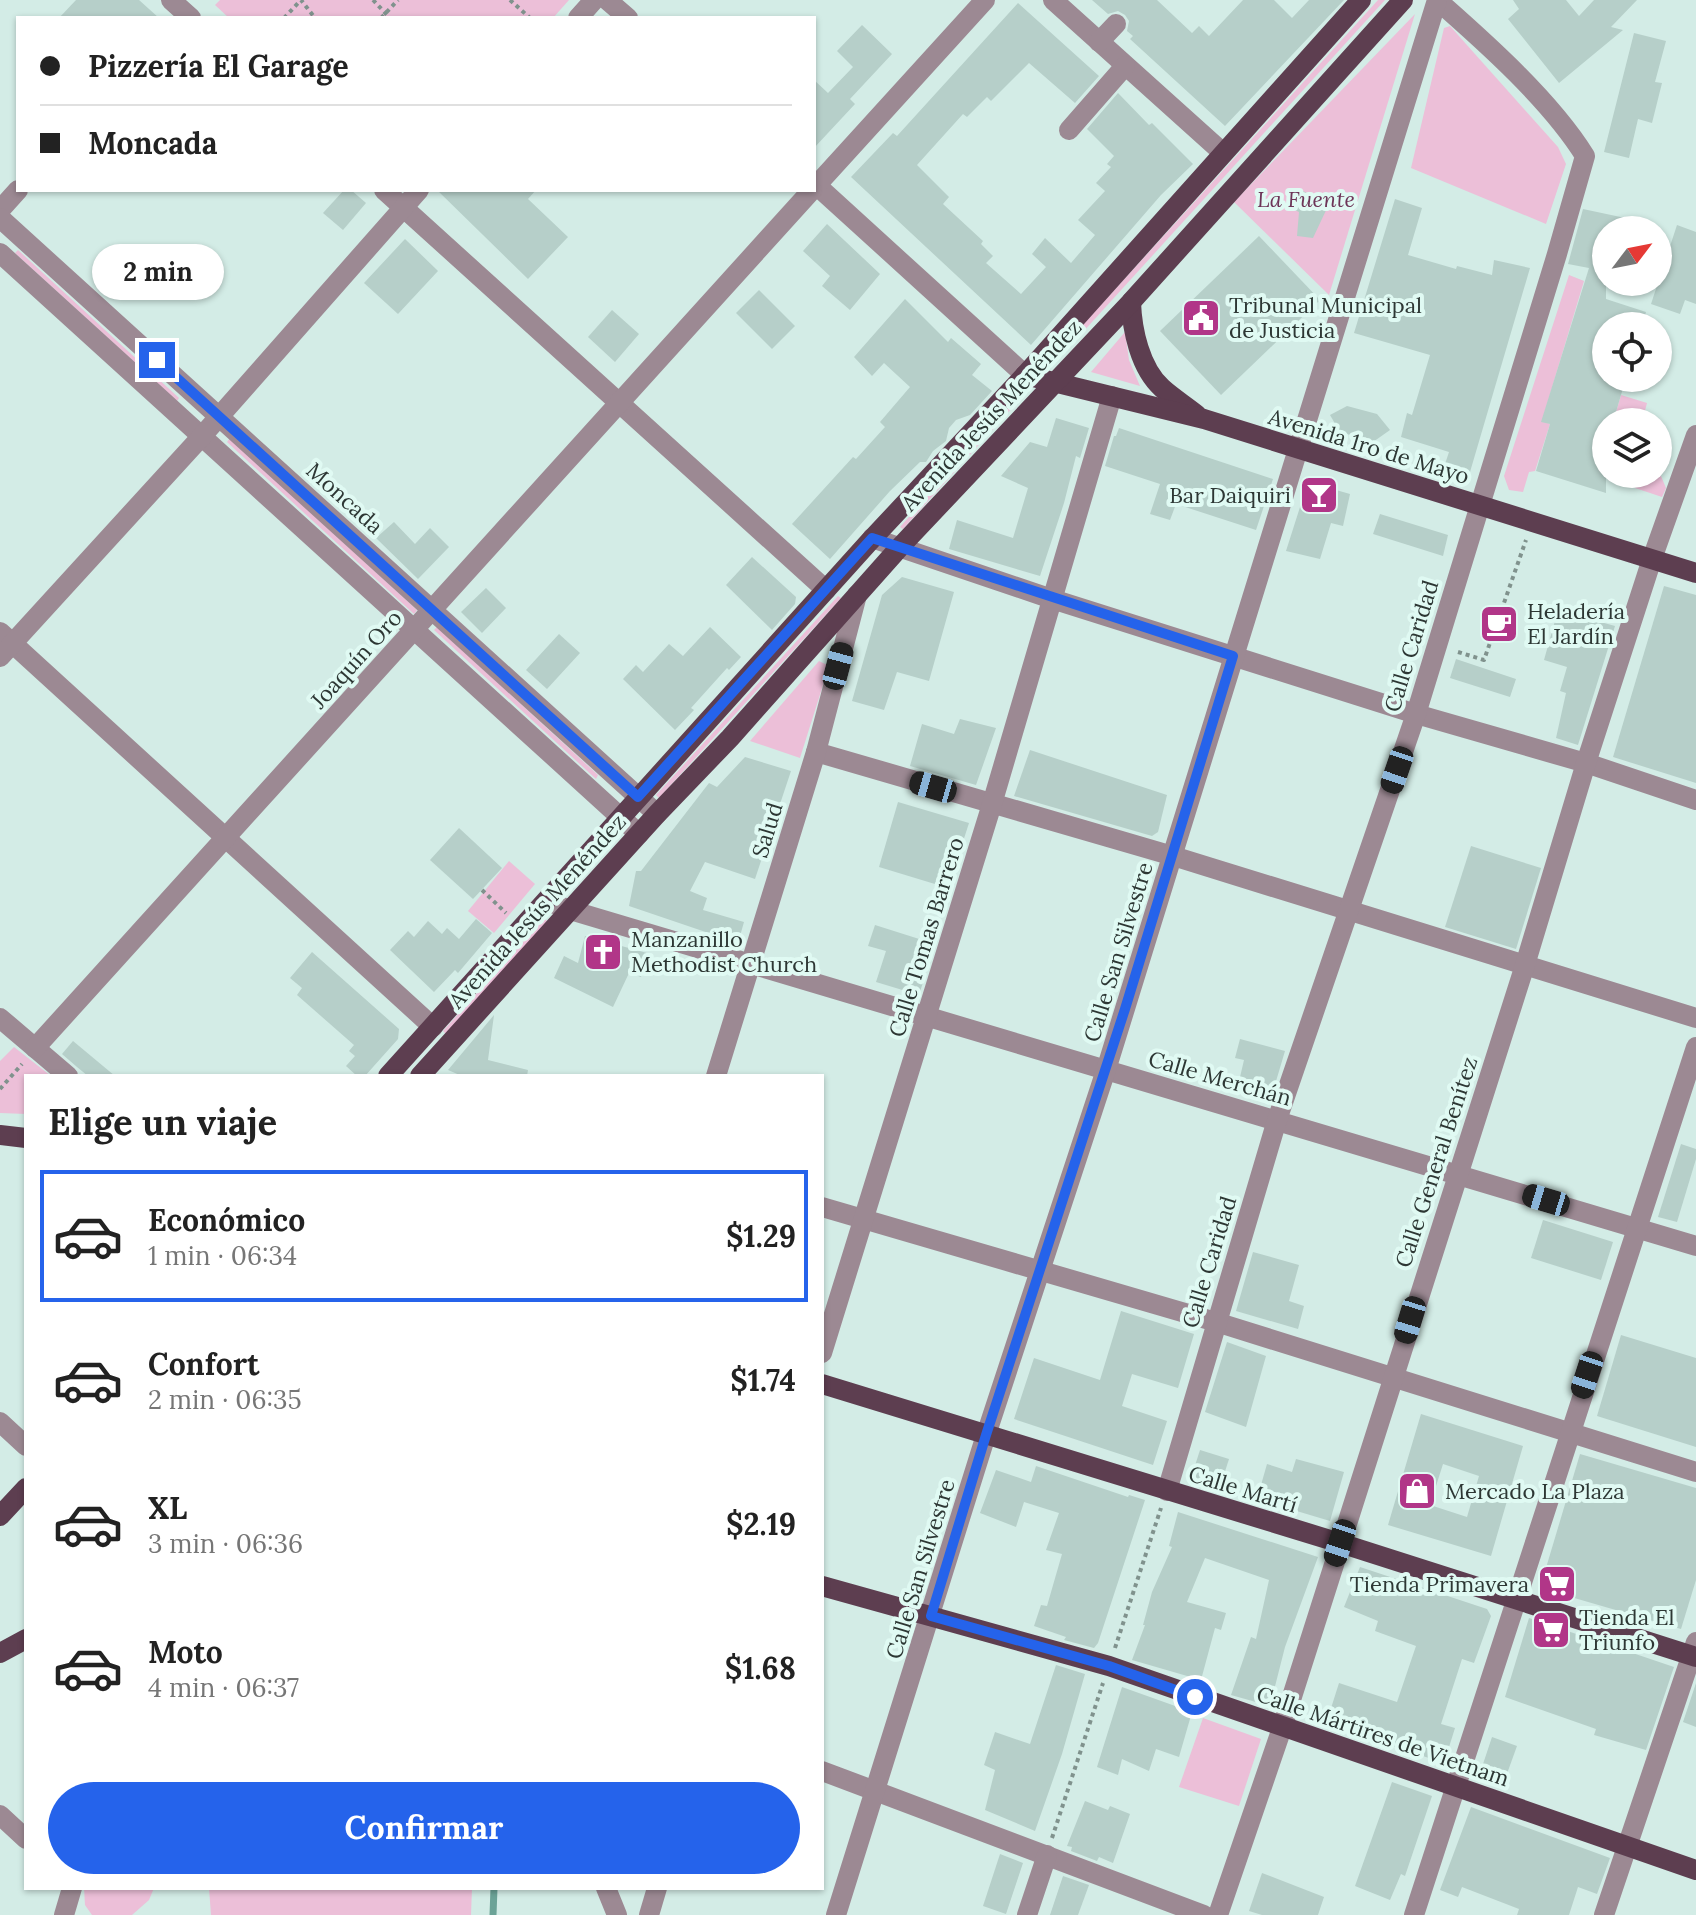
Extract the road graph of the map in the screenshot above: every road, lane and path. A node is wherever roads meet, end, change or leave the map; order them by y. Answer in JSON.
{"nodes":[{"id":1,"x":373,"y":0,"type":"edge"},
{"id":2,"x":398,"y":0,"type":"edge"},
{"id":3,"x":510,"y":0,"type":"edge"},
{"id":4,"x":594,"y":0,"type":"edge"},
{"id":5,"x":607,"y":0,"type":"edge"},
{"id":6,"x":985,"y":0,"type":"edge"},
{"id":7,"x":1053,"y":0,"type":"edge"},
{"id":8,"x":1361,"y":0,"type":"edge"},
{"id":9,"x":1403,"y":0,"type":"edge"},
{"id":10,"x":1437,"y":0,"type":"edge"},
{"id":11,"x":385,"y":13,"type":"junction"},
{"id":12,"x":286,"y":16,"type":"edge"},
{"id":13,"x":313,"y":16,"type":"edge"},
{"id":14,"x":383,"y":16,"type":"edge"},
{"id":15,"x":388,"y":16,"type":"edge"},
{"id":16,"x":528,"y":16,"type":"edge"},
{"id":17,"x":580,"y":16,"type":"edge"},
{"id":18,"x":626,"y":16,"type":"edge"},
{"id":19,"x":1116,"y":24,"type":"dead end"},
{"id":20,"x":1099,"y":42,"type":"junction"},
{"id":21,"x":1125,"y":66,"type":"junction"},
{"id":22,"x":1069,"y":130,"type":"dead end"},
{"id":23,"x":1222,"y":152,"type":"junction"},
{"id":24,"x":816,"y":184,"type":"edge"},
{"id":25,"x":816,"y":188,"type":"edge"},
{"id":26,"x":16,"y":192,"type":"edge"},
{"id":27,"x":386,"y":192,"type":"edge"},
{"id":28,"x":417,"y":192,"type":"edge"},
{"id":29,"x":809,"y":192,"type":"edge"},
{"id":30,"x":404,"y":207,"type":"junction"},
{"id":31,"x":0,"y":210,"type":"edge"},
{"id":32,"x":0,"y":218,"type":"edge"},
{"id":33,"x":0,"y":253,"type":"edge"},
{"id":34,"x":1131,"y":302,"type":"junction"},
{"id":35,"x":1025,"y":375,"type":"junction"},
{"id":36,"x":1057,"y":382,"type":"junction"},
{"id":37,"x":1104,"y":394,"type":"junction"},
{"id":38,"x":618,"y":402,"type":"junction"},
{"id":39,"x":1025,"y":414,"type":"junction"},
{"id":40,"x":219,"y":416,"type":"junction"},
{"id":41,"x":1204,"y":419,"type":"junction"},
{"id":42,"x":1696,"y":435,"type":"edge"},
{"id":43,"x":202,"y":436,"type":"junction"},
{"id":44,"x":1300,"y":449,"type":"junction"},
{"id":45,"x":1479,"y":505,"type":"junction"},
{"id":46,"x":1532,"y":522,"type":"junction"},
{"id":47,"x":872,"y":538,"type":"junction"},
{"id":48,"x":899,"y":548,"type":"junction"},
{"id":49,"x":1652,"y":559,"type":"junction"},
{"id":50,"x":1696,"y":573,"type":"edge"},
{"id":51,"x":826,"y":590,"type":"junction"},
{"id":52,"x":857,"y":595,"type":"junction"},
{"id":53,"x":1052,"y":599,"type":"junction"},
{"id":54,"x":433,"y":610,"type":"junction"},
{"id":55,"x":416,"y":629,"type":"junction"},
{"id":56,"x":4,"y":644,"type":"edge"},
{"id":57,"x":1233,"y":656,"type":"junction"},
{"id":58,"x":1484,"y":660,"type":"dead end"},
{"id":59,"x":1416,"y":714,"type":"junction"},
{"id":60,"x":816,"y":752,"type":"junction"},
{"id":61,"x":1586,"y":763,"type":"junction"},
{"id":62,"x":638,"y":797,"type":"junction"},
{"id":63,"x":1696,"y":800,"type":"edge"},
{"id":64,"x":992,"y":804,"type":"junction"},
{"id":65,"x":657,"y":814,"type":"junction"},
{"id":66,"x":620,"y":817,"type":"junction"},
{"id":67,"x":639,"y":834,"type":"junction"},
{"id":68,"x":226,"y":838,"type":"junction"},
{"id":69,"x":1173,"y":856,"type":"junction"},
{"id":70,"x":482,"y":890,"type":"dead end"},
{"id":71,"x":547,"y":901,"type":"junction"},
{"id":72,"x":570,"y":910,"type":"junction"},
{"id":73,"x":1349,"y":912,"type":"junction"},
{"id":74,"x":522,"y":928,"type":"junction"},
{"id":75,"x":1525,"y":965,"type":"junction"},
{"id":76,"x":751,"y":966,"type":"junction"},
{"id":77,"x":927,"y":1017,"type":"junction"},
{"id":78,"x":0,"y":1018,"type":"edge"},
{"id":79,"x":1696,"y":1018,"type":"edge"},
{"id":80,"x":433,"y":1027,"type":"junction"},
{"id":81,"x":1696,"y":1047,"type":"edge"},
{"id":82,"x":35,"y":1048,"type":"junction"},
{"id":83,"x":1106,"y":1070,"type":"junction"},
{"id":84,"x":66,"y":1074,"type":"edge"},
{"id":85,"x":390,"y":1074,"type":"edge"},
{"id":86,"x":422,"y":1074,"type":"edge"},
{"id":87,"x":717,"y":1074,"type":"edge"},
{"id":88,"x":0,"y":1089,"type":"edge"},
{"id":89,"x":1277,"y":1120,"type":"junction"},
{"id":90,"x":0,"y":1135,"type":"edge"},
{"id":91,"x":24,"y":1138,"type":"edge"},
{"id":92,"x":1457,"y":1172,"type":"junction"},
{"id":93,"x":824,"y":1208,"type":"edge"},
{"id":94,"x":864,"y":1220,"type":"junction"},
{"id":95,"x":1635,"y":1228,"type":"junction"},
{"id":96,"x":1696,"y":1246,"type":"edge"},
{"id":97,"x":1040,"y":1271,"type":"junction"},
{"id":98,"x":1216,"y":1322,"type":"junction"},
{"id":99,"x":824,"y":1347,"type":"edge"},
{"id":100,"x":1392,"y":1378,"type":"junction"},
{"id":101,"x":824,"y":1385,"type":"edge"},
{"id":102,"x":0,"y":1422,"type":"edge"},
{"id":103,"x":1568,"y":1434,"type":"junction"},
{"id":104,"x":986,"y":1435,"type":"junction"},
{"id":105,"x":24,"y":1444,"type":"edge"},
{"id":106,"x":1696,"y":1472,"type":"edge"},
{"id":107,"x":24,"y":1490,"type":"edge"},
{"id":108,"x":1167,"y":1491,"type":"junction"},
{"id":109,"x":0,"y":1516,"type":"edge"},
{"id":110,"x":1340,"y":1543,"type":"junction"},
{"id":111,"x":824,"y":1587,"type":"edge"},
{"id":112,"x":1517,"y":1601,"type":"junction"},
{"id":113,"x":931,"y":1616,"type":"junction"},
{"id":114,"x":24,"y":1640,"type":"edge"},
{"id":115,"x":1695,"y":1651,"type":"edge"},
{"id":116,"x":0,"y":1653,"type":"edge"},
{"id":117,"x":1282,"y":1728,"type":"junction"},
{"id":118,"x":824,"y":1772,"type":"edge"},
{"id":119,"x":1455,"y":1785,"type":"junction"},
{"id":120,"x":876,"y":1789,"type":"junction"},
{"id":121,"x":0,"y":1815,"type":"edge"},
{"id":122,"x":24,"y":1837,"type":"edge"},
{"id":123,"x":1628,"y":1846,"type":"junction"},
{"id":124,"x":1047,"y":1855,"type":"junction"},
{"id":125,"x":1696,"y":1870,"type":"edge"},
{"id":126,"x":71,"y":1890,"type":"edge"},
{"id":127,"x":607,"y":1890,"type":"edge"},
{"id":128,"x":656,"y":1890,"type":"edge"},
{"id":129,"x":64,"y":1915,"type":"edge"},
{"id":130,"x":617,"y":1915,"type":"edge"},
{"id":131,"x":649,"y":1915,"type":"edge"},
{"id":132,"x":836,"y":1915,"type":"edge"},
{"id":133,"x":1027,"y":1915,"type":"edge"},
{"id":134,"x":1204,"y":1915,"type":"edge"},
{"id":135,"x":1218,"y":1915,"type":"edge"},
{"id":136,"x":1414,"y":1915,"type":"edge"},
{"id":137,"x":1604,"y":1915,"type":"edge"}],
"edges":[{"from":1,"to":11,"type":"path"},
{"from":2,"to":11,"type":"path"},
{"from":3,"to":16,"type":"path"},
{"from":4,"to":17,"type":"street"},
{"from":5,"to":18,"type":"street"},
{"from":6,"to":24,"type":"street","name":"Joaquín Oro"},
{"from":7,"to":20,"type":"street"},
{"from":8,"to":23,"type":"main road","name":"Avenida Jesús Menéndez"},
{"from":9,"to":34,"type":"main road","name":"Avenida Jesús Menéndez"},
{"from":10,"to":44,"type":"street","name":"Calle San Silvestre"},
{"from":10,"to":45,"type":"street","name":"Calle Caridad"},
{"from":11,"to":14,"type":"path"},
{"from":11,"to":15,"type":"path"},
{"from":12,"to":13,"type":"path"},
{"from":19,"to":20,"type":"street"},
{"from":20,"to":21,"type":"street"},
{"from":21,"to":22,"type":"street"},
{"from":21,"to":23,"type":"street"},
{"from":23,"to":35,"type":"main road","name":"Avenida Jesús Menéndez"},
{"from":25,"to":35,"type":"street"},
{"from":26,"to":31,"type":"street"},
{"from":27,"to":30,"type":"street"},
{"from":28,"to":30,"type":"street"},
{"from":29,"to":38,"type":"street","name":"Joaquín Oro"},
{"from":30,"to":38,"type":"street"},
{"from":30,"to":40,"type":"street"},
{"from":32,"to":40,"type":"street","name":"Moncada"},
{"from":33,"to":43,"type":"street"},
{"from":34,"to":36,"type":"main road","name":"Avenida Jesús Menéndez"},
{"from":34,"to":41,"type":"main road"},
{"from":35,"to":36,"type":"main road","name":"Avenida 1ro de Mayo"},
{"from":35,"to":47,"type":"main road","name":"Avenida Jesús Menéndez"},
{"from":36,"to":37,"type":"main road","name":"Avenida 1ro de Mayo"},
{"from":36,"to":39,"type":"main road","name":"Avenida Jesús Menéndez"},
{"from":37,"to":39,"type":"main road"},
{"from":37,"to":41,"type":"main road","name":"Avenida 1ro de Mayo"},
{"from":37,"to":53,"type":"street","name":"Calle Tomas Barrero"},
{"from":38,"to":51,"type":"street"},
{"from":38,"to":54,"type":"street","name":"Joaquín Oro"},
{"from":39,"to":48,"type":"main road","name":"Avenida Jesús Menéndez"},
{"from":40,"to":43,"type":"street"},
{"from":40,"to":54,"type":"street","name":"Moncada"},
{"from":41,"to":44,"type":"main road","name":"Avenida 1ro de Mayo"},
{"from":42,"to":49,"type":"street","name":"Calle General Benítez"},
{"from":43,"to":55,"type":"street"},
{"from":43,"to":56,"type":"street"},
{"from":44,"to":45,"type":"main road","name":"Avenida 1ro de Mayo"},
{"from":44,"to":57,"type":"street","name":"Calle San Silvestre"},
{"from":45,"to":46,"type":"main road","name":"Avenida 1ro de Mayo"},
{"from":45,"to":59,"type":"street","name":"Calle Caridad"},
{"from":46,"to":49,"type":"main road","name":"Avenida 1ro de Mayo"},
{"from":46,"to":58,"type":"path"},
{"from":47,"to":48,"type":"street"},
{"from":47,"to":51,"type":"main road","name":"Avenida Jesús Menéndez"},
{"from":48,"to":52,"type":"main road","name":"Avenida Jesús Menéndez"},
{"from":48,"to":53,"type":"street"},
{"from":49,"to":50,"type":"main road","name":"Avenida 1ro de Mayo"},
{"from":49,"to":61,"type":"street","name":"Calle General Benítez"},
{"from":51,"to":62,"type":"main road","name":"Avenida Jesús Menéndez"},
{"from":52,"to":60,"type":"street","name":"Salud"},
{"from":52,"to":65,"type":"main road","name":"Avenida Jesús Menéndez"},
{"from":53,"to":57,"type":"street"},
{"from":53,"to":64,"type":"street","name":"Calle Tomas Barrero"},
{"from":54,"to":55,"type":"street","name":"Joaquín Oro"},
{"from":54,"to":62,"type":"street","name":"Moncada"},
{"from":55,"to":66,"type":"street"},
{"from":55,"to":68,"type":"street","name":"Joaquín Oro"},
{"from":56,"to":68,"type":"street"},
{"from":57,"to":59,"type":"street"},
{"from":57,"to":69,"type":"street","name":"Calle San Silvestre"},
{"from":59,"to":61,"type":"street"},
{"from":59,"to":73,"type":"street","name":"Calle Caridad"},
{"from":60,"to":64,"type":"street"},
{"from":60,"to":76,"type":"street","name":"Salud"},
{"from":61,"to":63,"type":"street"},
{"from":61,"to":75,"type":"street","name":"Calle General Benítez"},
{"from":62,"to":65,"type":"street","name":"Moncada"},
{"from":62,"to":66,"type":"main road","name":"Avenida Jesús Menéndez"},
{"from":64,"to":69,"type":"street"},
{"from":64,"to":77,"type":"street","name":"Calle Tomas Barrero"},
{"from":65,"to":67,"type":"main road","name":"Avenida Jesús Menéndez"},
{"from":66,"to":67,"type":"street"},
{"from":66,"to":71,"type":"main road","name":"Avenida Jesús Menéndez"},
{"from":67,"to":72,"type":"main road","name":"Avenida Jesús Menéndez"},
{"from":68,"to":80,"type":"street"},
{"from":68,"to":82,"type":"street","name":"Joaquín Oro"},
{"from":69,"to":73,"type":"street"},
{"from":69,"to":83,"type":"street","name":"Calle San Silvestre"},
{"from":70,"to":74,"type":"path"},
{"from":71,"to":72,"type":"street","name":"Calle Merchán"},
{"from":71,"to":74,"type":"main road","name":"Avenida Jesús Menéndez"},
{"from":72,"to":76,"type":"street","name":"Calle Merchán"},
{"from":72,"to":86,"type":"main road","name":"Avenida Jesús Menéndez"},
{"from":73,"to":75,"type":"street"},
{"from":73,"to":89,"type":"street","name":"Calle Caridad"},
{"from":74,"to":80,"type":"main road","name":"Avenida Jesús Menéndez"},
{"from":75,"to":79,"type":"street"},
{"from":75,"to":92,"type":"street","name":"Calle General Benítez"},
{"from":76,"to":77,"type":"street","name":"Calle Merchán"},
{"from":76,"to":87,"type":"street","name":"Salud"},
{"from":77,"to":83,"type":"street","name":"Calle Merchán"},
{"from":77,"to":94,"type":"street","name":"Calle Tomas Barrero"},
{"from":78,"to":82,"type":"street"},
{"from":80,"to":85,"type":"main road","name":"Avenida Jesús Menéndez"},
{"from":81,"to":95,"type":"street"},
{"from":82,"to":84,"type":"street"},
{"from":82,"to":88,"type":"path"},
{"from":83,"to":89,"type":"street","name":"Calle Merchán"},
{"from":83,"to":97,"type":"street","name":"Calle San Silvestre"},
{"from":89,"to":92,"type":"street","name":"Calle Merchán"},
{"from":89,"to":98,"type":"street","name":"Calle Caridad"},
{"from":90,"to":91,"type":"main road"},
{"from":92,"to":95,"type":"street","name":"Calle Merchán"},
{"from":92,"to":100,"type":"street","name":"Calle General Benítez"},
{"from":93,"to":94,"type":"street"},
{"from":94,"to":97,"type":"street"},
{"from":94,"to":99,"type":"street","name":"Calle Tomas Barrero"},
{"from":95,"to":96,"type":"street","name":"Calle Merchán"},
{"from":95,"to":103,"type":"street"},
{"from":97,"to":98,"type":"street"},
{"from":97,"to":104,"type":"street","name":"Calle San Silvestre"},
{"from":98,"to":100,"type":"street"},
{"from":98,"to":108,"type":"street","name":"Calle Caridad"},
{"from":100,"to":103,"type":"street"},
{"from":100,"to":110,"type":"street","name":"Calle General Benítez"},
{"from":101,"to":104,"type":"main road","name":"Calle Martí"},
{"from":102,"to":105,"type":"street"},
{"from":103,"to":106,"type":"street"},
{"from":103,"to":112,"type":"street"},
{"from":104,"to":108,"type":"main road","name":"Calle Martí"},
{"from":104,"to":113,"type":"street","name":"Calle San Silvestre"},
{"from":107,"to":109,"type":"main road"},
{"from":108,"to":110,"type":"main road","name":"Calle Martí"},
{"from":110,"to":112,"type":"main road","name":"Calle Martí"},
{"from":110,"to":117,"type":"street","name":"Calle General Benítez"},
{"from":111,"to":113,"type":"main road","name":"Calle Mártires de Vietnam"},
{"from":112,"to":115,"type":"main road","name":"Calle Martí"},
{"from":112,"to":119,"type":"street"},
{"from":113,"to":117,"type":"main road","name":"Calle Mártires de Vietnam"},
{"from":113,"to":120,"type":"street","name":"Calle San Silvestre"},
{"from":114,"to":116,"type":"main road"},
{"from":115,"to":123,"type":"street"},
{"from":117,"to":119,"type":"main road","name":"Calle Mártires de Vietnam"},
{"from":117,"to":135,"type":"street","name":"Calle General Benítez"},
{"from":118,"to":120,"type":"street"},
{"from":119,"to":123,"type":"main road","name":"Calle Mártires de Vietnam"},
{"from":119,"to":136,"type":"street"},
{"from":120,"to":124,"type":"street"},
{"from":120,"to":132,"type":"street","name":"Calle San Silvestre"},
{"from":121,"to":122,"type":"street"},
{"from":123,"to":125,"type":"main road","name":"Calle Mártires de Vietnam"},
{"from":123,"to":137,"type":"street"},
{"from":124,"to":133,"type":"street"},
{"from":124,"to":134,"type":"street"},
{"from":126,"to":129,"type":"street"},
{"from":127,"to":130,"type":"street"},
{"from":128,"to":131,"type":"street"}]}
